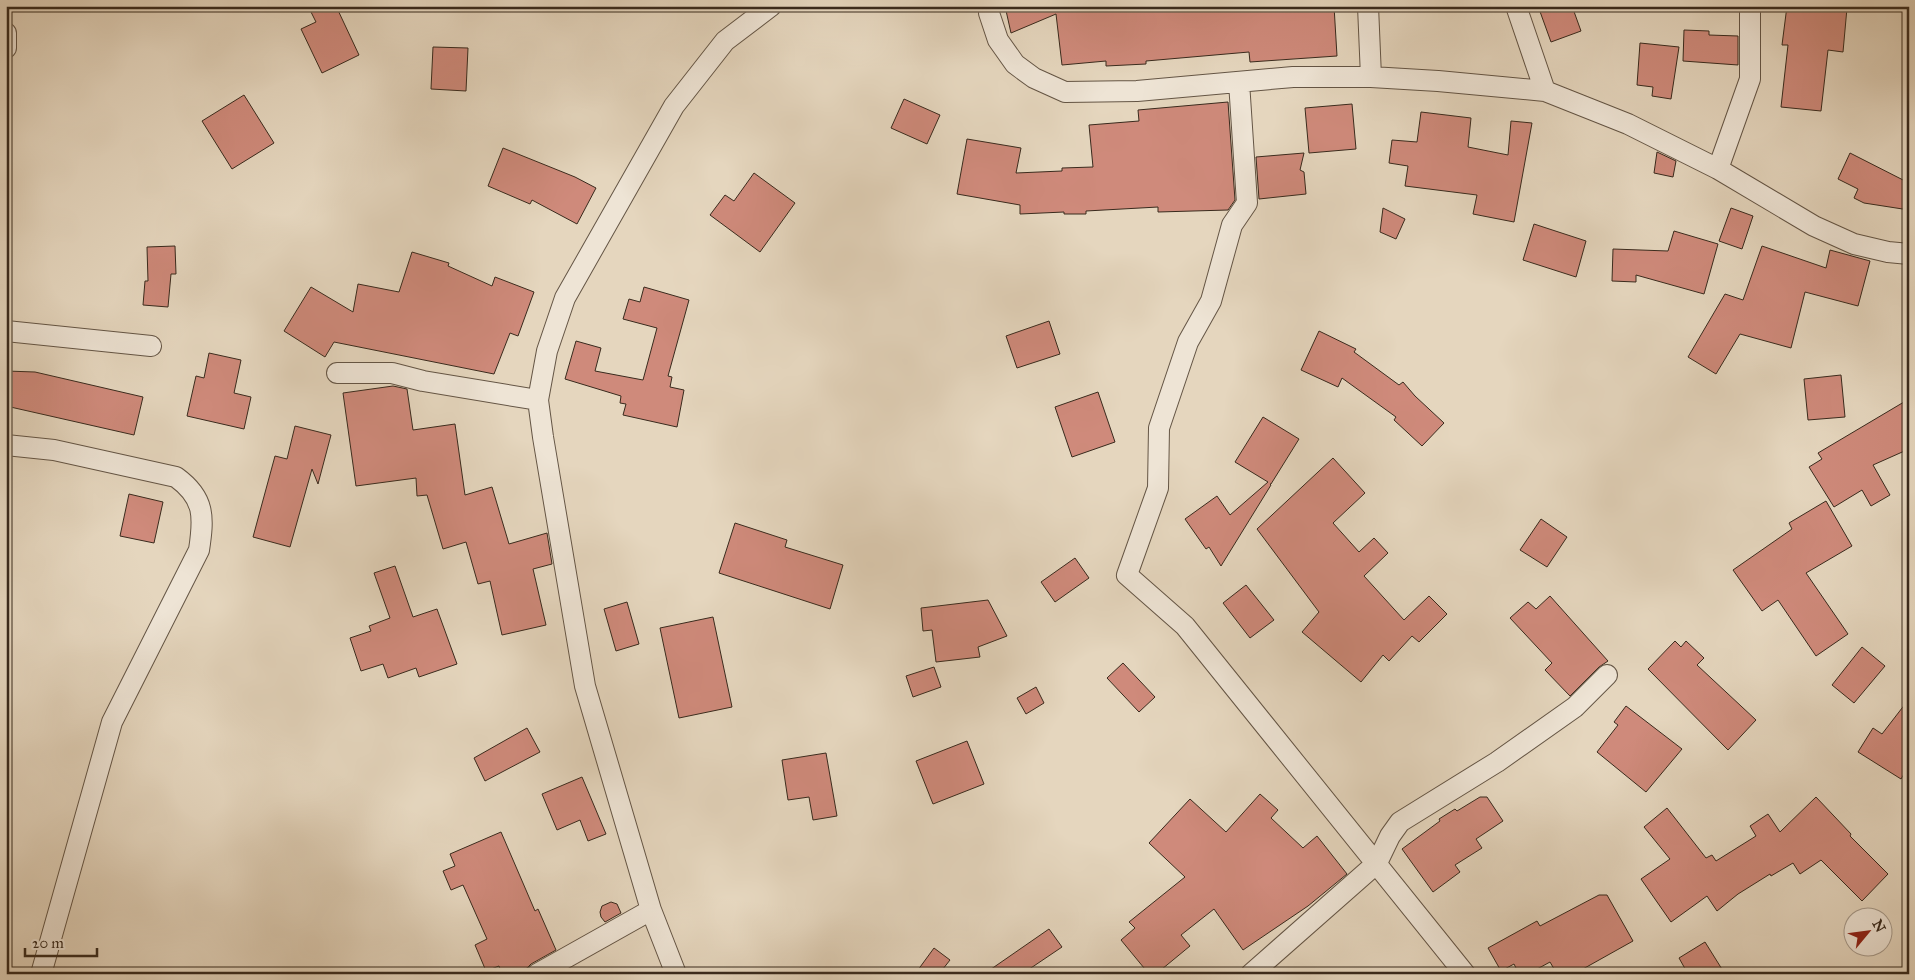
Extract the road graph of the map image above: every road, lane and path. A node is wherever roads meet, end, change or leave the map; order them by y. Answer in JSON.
{"nodes":[{"id":1,"x":771,"y":6,"type":"edge"},
{"id":2,"x":989,"y":6,"type":"edge"},
{"id":3,"x":1368,"y":6,"type":"edge"},
{"id":4,"x":1516,"y":6,"type":"edge"},
{"id":5,"x":1750,"y":6,"type":"edge"},
{"id":6,"x":6,"y":33,"type":"edge"},
{"id":7,"x":6,"y":48,"type":"edge"},
{"id":8,"x":1371,"y":77,"type":"junction"},
{"id":9,"x":1239,"y":82,"type":"junction"},
{"id":10,"x":1545,"y":91,"type":"junction"},
{"id":11,"x":1718,"y":169,"type":"junction"},
{"id":12,"x":1909,"y":254,"type":"edge"},
{"id":13,"x":6,"y":331,"type":"edge"},
{"id":14,"x":151,"y":346,"type":"dead end"},
{"id":15,"x":337,"y":373,"type":"dead end"},
{"id":16,"x":538,"y":400,"type":"junction"},
{"id":17,"x":6,"y":445,"type":"edge"},
{"id":18,"x":1607,"y":675,"type":"dead end"},
{"id":19,"x":1377,"y":863,"type":"junction"},
{"id":20,"x":651,"y":910,"type":"junction"},
{"id":21,"x":41,"y":974,"type":"edge"},
{"id":22,"x":537,"y":974,"type":"edge"},
{"id":23,"x":676,"y":974,"type":"edge"},
{"id":24,"x":1251,"y":974,"type":"edge"},
{"id":25,"x":1465,"y":974,"type":"edge"}],
"edges":[{"from":1,"to":16,"type":"street"},
{"from":2,"to":9,"type":"street"},
{"from":3,"to":8,"type":"street"},
{"from":4,"to":10,"type":"street"},
{"from":5,"to":11,"type":"street"},
{"from":6,"to":7,"type":"street"},
{"from":8,"to":9,"type":"street"},
{"from":8,"to":10,"type":"street"},
{"from":9,"to":19,"type":"street"},
{"from":10,"to":11,"type":"street"},
{"from":11,"to":12,"type":"street"},
{"from":13,"to":14,"type":"street"},
{"from":15,"to":16,"type":"street"},
{"from":16,"to":20,"type":"street"},
{"from":17,"to":21,"type":"street"},
{"from":18,"to":19,"type":"street"},
{"from":19,"to":24,"type":"street"},
{"from":19,"to":25,"type":"street"},
{"from":20,"to":22,"type":"street"},
{"from":20,"to":23,"type":"street"}]}
